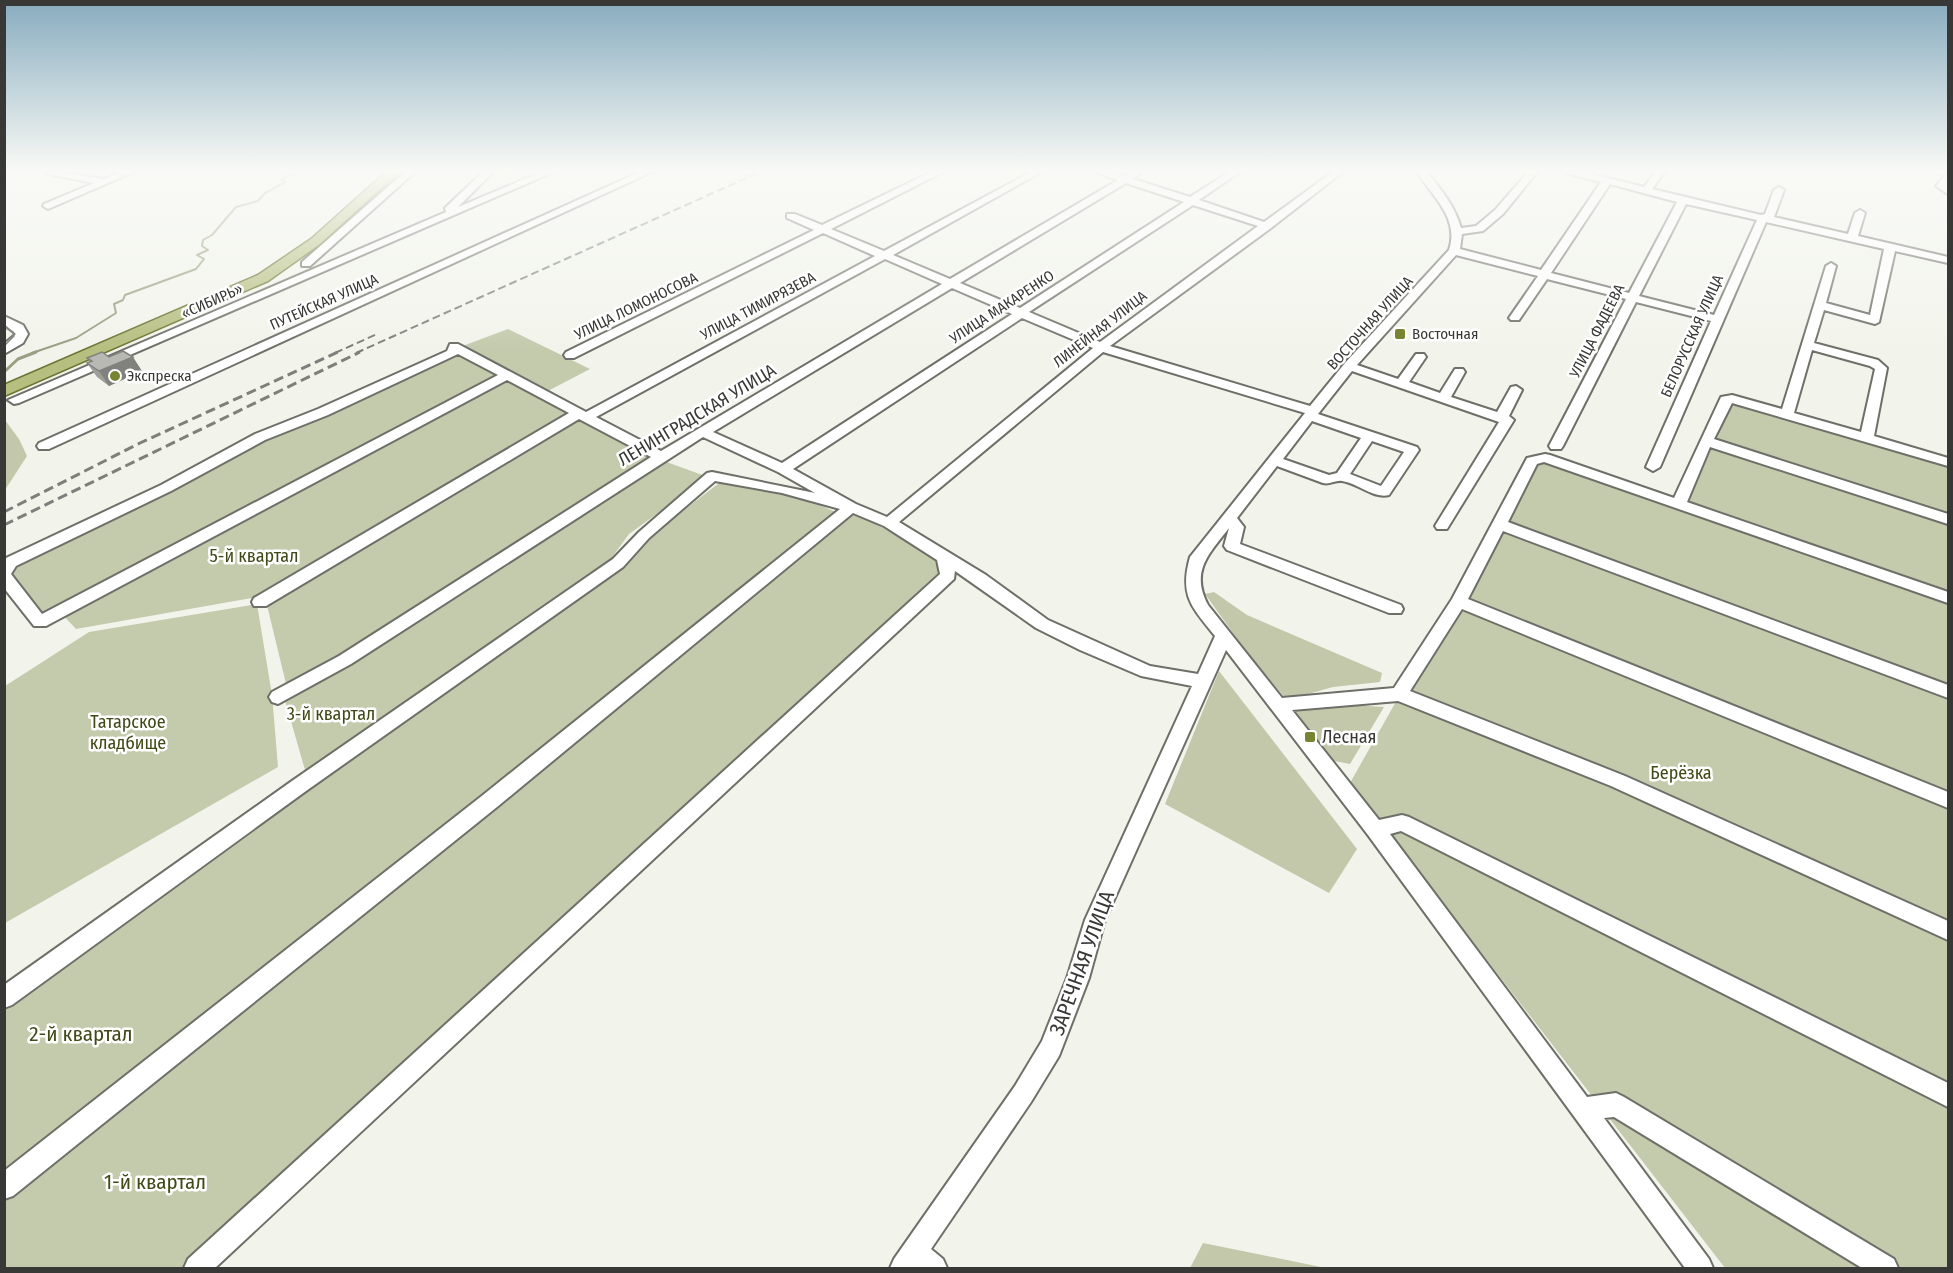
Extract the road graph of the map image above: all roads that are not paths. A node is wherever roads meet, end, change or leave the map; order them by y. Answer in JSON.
{"nodes":[{"id":1,"x":330,"y":230,"type":"edge"},
{"id":2,"x":338,"y":230,"type":"edge"},
{"id":3,"x":412,"y":230,"type":"edge"},
{"id":4,"x":518,"y":230,"type":"edge"},
{"id":5,"x":823,"y":230,"type":"edge"},
{"id":6,"x":824,"y":230,"type":"edge"},
{"id":7,"x":929,"y":230,"type":"edge"},
{"id":8,"x":1039,"y":230,"type":"edge"},
{"id":9,"x":1146,"y":230,"type":"edge"},
{"id":10,"x":1260,"y":230,"type":"edge"},
{"id":11,"x":1464,"y":230,"type":"edge"},
{"id":12,"x":1574,"y":230,"type":"edge"},
{"id":13,"x":1667,"y":230,"type":"edge"},
{"id":14,"x":1759,"y":230,"type":"edge"},
{"id":15,"x":1819,"y":230,"type":"edge"},
{"id":16,"x":1854,"y":230,"type":"edge"},
{"id":17,"x":1458,"y":231,"type":"joint"},
{"id":18,"x":1852,"y":238,"type":"junction"},
{"id":19,"x":1890,"y":247,"type":"junction"},
{"id":20,"x":1454,"y":251,"type":"junction"},
{"id":21,"x":884,"y":255,"type":"junction"},
{"id":22,"x":1948,"y":260,"type":"edge"},
{"id":23,"x":299,"y":262,"type":"junction"},
{"id":24,"x":1831,"y":266,"type":"dead end"},
{"id":25,"x":323,"y":268,"type":"junction"},
{"id":26,"x":1544,"y":275,"type":"junction"},
{"id":27,"x":950,"y":284,"type":"junction"},
{"id":28,"x":1631,"y":297,"type":"junction"},
{"id":29,"x":1820,"y":305,"type":"junction"},
{"id":30,"x":1020,"y":313,"type":"junction"},
{"id":31,"x":4,"y":318,"type":"edge"},
{"id":32,"x":1515,"y":318,"type":"dead end"},
{"id":33,"x":1716,"y":319,"type":"junction"},
{"id":34,"x":1808,"y":345,"type":"junction"},
{"id":35,"x":1101,"y":347,"type":"junction"},
{"id":36,"x":4,"y":351,"type":"edge"},
{"id":37,"x":570,"y":355,"type":"dead end"},
{"id":38,"x":1420,"y":357,"type":"dead end"},
{"id":39,"x":1349,"y":366,"type":"junction"},
{"id":40,"x":1459,"y":372,"type":"dead end"},
{"id":41,"x":508,"y":375,"type":"junction"},
{"id":42,"x":1401,"y":384,"type":"junction"},
{"id":43,"x":1516,"y":390,"type":"dead end"},
{"id":44,"x":8,"y":394,"type":"edge"},
{"id":45,"x":1443,"y":399,"type":"junction"},
{"id":46,"x":1311,"y":413,"type":"junction"},
{"id":47,"x":1787,"y":413,"type":"junction"},
{"id":48,"x":583,"y":415,"type":"junction"},
{"id":49,"x":1502,"y":418,"type":"junction"},
{"id":50,"x":703,"y":432,"type":"junction"},
{"id":51,"x":1370,"y":435,"type":"junction"},
{"id":52,"x":1867,"y":437,"type":"junction"},
{"id":53,"x":1706,"y":441,"type":"junction"},
{"id":54,"x":44,"y":446,"type":"dead end"},
{"id":55,"x":1556,"y":446,"type":"dead end"},
{"id":56,"x":661,"y":457,"type":"junction"},
{"id":57,"x":1274,"y":460,"type":"junction"},
{"id":58,"x":1948,"y":462,"type":"edge"},
{"id":59,"x":1653,"y":468,"type":"dead end"},
{"id":60,"x":783,"y":469,"type":"junction"},
{"id":61,"x":1342,"y":476,"type":"junction"},
{"id":62,"x":1679,"y":504,"type":"junction"},
{"id":63,"x":851,"y":507,"type":"junction"},
{"id":64,"x":1228,"y":518,"type":"junction"},
{"id":65,"x":1948,"y":519,"type":"edge"},
{"id":66,"x":889,"y":524,"type":"junction"},
{"id":67,"x":1501,"y":525,"type":"junction"},
{"id":68,"x":1442,"y":526,"type":"dead end"},
{"id":69,"x":944,"y":556,"type":"junction"},
{"id":70,"x":4,"y":574,"type":"edge"},
{"id":71,"x":1948,"y":598,"type":"edge"},
{"id":72,"x":260,"y":602,"type":"dead end"},
{"id":73,"x":1459,"y":602,"type":"junction"},
{"id":74,"x":1395,"y":609,"type":"dead end"},
{"id":75,"x":1223,"y":637,"type":"junction"},
{"id":76,"x":1203,"y":681,"type":"junction"},
{"id":77,"x":1948,"y":692,"type":"edge"},
{"id":78,"x":1399,"y":694,"type":"junction"},
{"id":79,"x":278,"y":697,"type":"dead end"},
{"id":80,"x":1278,"y":705,"type":"junction"},
{"id":81,"x":1948,"y":800,"type":"edge"},
{"id":82,"x":1375,"y":829,"type":"junction"},
{"id":83,"x":1948,"y":931,"type":"edge"},
{"id":84,"x":4,"y":998,"type":"edge"},
{"id":85,"x":1948,"y":1095,"type":"edge"},
{"id":86,"x":1582,"y":1109,"type":"junction"},
{"id":87,"x":4,"y":1187,"type":"edge"},
{"id":88,"x":917,"y":1263,"type":"edge"},
{"id":89,"x":197,"y":1269,"type":"edge"},
{"id":90,"x":1700,"y":1269,"type":"edge"},
{"id":91,"x":1886,"y":1269,"type":"edge"}],
"edges":[{"from":1,"to":23,"type":"main road","name":"«СИБИРЬ»"},
{"from":2,"to":23,"type":"street"},
{"from":3,"to":25,"type":"street"},
{"from":4,"to":54,"type":"street","name":"ПУТЕЙСКАЯ УЛИЦА"},
{"from":5,"to":37,"type":"street","name":"УЛИЦА ЛОМОНОСОВА"},
{"from":6,"to":21,"type":"street"},
{"from":7,"to":21,"type":"street","name":"УЛИЦА ТИМИРЯЗЕВА"},
{"from":8,"to":27,"type":"street","name":"ЛЕНИНГРАДСКАЯ УЛИЦА"},
{"from":9,"to":30,"type":"street","name":"УЛИЦА МАКАРЕНКО"},
{"from":10,"to":35,"type":"street","name":"ЛИНЕЙНАЯ УЛИЦА"},
{"from":11,"to":17,"type":"street"},
{"from":12,"to":26,"type":"street"},
{"from":13,"to":28,"type":"street","name":"УЛИЦА ФАДЕЕВА"},
{"from":14,"to":33,"type":"street","name":"БЕЛОРУССКАЯ УЛИЦА"},
{"from":15,"to":18,"type":"street"},
{"from":16,"to":18,"type":"street"},
{"from":17,"to":20,"type":"street"},
{"from":18,"to":19,"type":"street"},
{"from":19,"to":22,"type":"street"},
{"from":19,"to":29,"type":"street"},
{"from":20,"to":26,"type":"street"},
{"from":20,"to":39,"type":"street","name":"ВОСТОЧНАЯ УЛИЦА"},
{"from":21,"to":27,"type":"street"},
{"from":21,"to":48,"type":"street","name":"УЛИЦА ТИМИРЯЗЕВА"},
{"from":23,"to":25,"type":"street"},
{"from":23,"to":44,"type":"main road","name":"«СИБИРЬ»"},
{"from":24,"to":29,"type":"street"},
{"from":25,"to":44,"type":"street"},
{"from":26,"to":28,"type":"street"},
{"from":26,"to":32,"type":"street"},
{"from":27,"to":30,"type":"street"},
{"from":27,"to":50,"type":"street","name":"ЛЕНИНГРАДСКАЯ УЛИЦА"},
{"from":28,"to":33,"type":"street"},
{"from":28,"to":55,"type":"street","name":"УЛИЦА ФАДЕЕВА"},
{"from":29,"to":34,"type":"street"},
{"from":30,"to":35,"type":"street"},
{"from":30,"to":60,"type":"street","name":"УЛИЦА МАКАРЕНКО"},
{"from":31,"to":36,"type":"street"},
{"from":33,"to":59,"type":"street","name":"БЕЛОРУССКАЯ УЛИЦА"},
{"from":34,"to":47,"type":"street"},
{"from":34,"to":52,"type":"street"},
{"from":35,"to":46,"type":"street"},
{"from":35,"to":66,"type":"street","name":"ЛИНЕЙНАЯ УЛИЦА"},
{"from":38,"to":42,"type":"street"},
{"from":39,"to":42,"type":"street"},
{"from":39,"to":46,"type":"street","name":"ВОСТОЧНАЯ УЛИЦА"},
{"from":40,"to":45,"type":"street"},
{"from":41,"to":48,"type":"street"},
{"from":41,"to":70,"type":"street"},
{"from":41,"to":70,"type":"street"},
{"from":42,"to":45,"type":"street"},
{"from":43,"to":49,"type":"street"},
{"from":45,"to":49,"type":"street"},
{"from":46,"to":51,"type":"street"},
{"from":46,"to":57,"type":"street","name":"ВОСТОЧНАЯ УЛИЦА"},
{"from":47,"to":52,"type":"street"},
{"from":47,"to":53,"type":"street"},
{"from":48,"to":56,"type":"street"},
{"from":48,"to":72,"type":"street","name":"УЛИЦА ТИМИРЯЗЕВА"},
{"from":49,"to":68,"type":"street"},
{"from":50,"to":56,"type":"street","name":"ЛЕНИНГРАДСКАЯ УЛИЦА"},
{"from":50,"to":60,"type":"street"},
{"from":51,"to":61,"type":"street"},
{"from":51,"to":61,"type":"street"},
{"from":52,"to":58,"type":"street"},
{"from":53,"to":62,"type":"street"},
{"from":53,"to":65,"type":"street"},
{"from":56,"to":79,"type":"street","name":"ЛЕНИНГРАДСКАЯ УЛИЦА"},
{"from":57,"to":61,"type":"street"},
{"from":57,"to":64,"type":"street","name":"ВОСТОЧНАЯ УЛИЦА"},
{"from":60,"to":63,"type":"street"},
{"from":62,"to":67,"type":"street"},
{"from":62,"to":71,"type":"street"},
{"from":63,"to":66,"type":"street"},
{"from":63,"to":84,"type":"street"},
{"from":63,"to":87,"type":"street"},
{"from":64,"to":74,"type":"street"},
{"from":64,"to":75,"type":"street","name":"ВОСТОЧНАЯ УЛИЦА"},
{"from":66,"to":69,"type":"street"},
{"from":67,"to":73,"type":"street"},
{"from":67,"to":77,"type":"street"},
{"from":69,"to":76,"type":"street"},
{"from":69,"to":89,"type":"street"},
{"from":73,"to":78,"type":"street"},
{"from":73,"to":81,"type":"street"},
{"from":75,"to":76,"type":"street","name":"ЗАРЕЧНАЯ УЛИЦА"},
{"from":75,"to":80,"type":"street","name":"ВОСТОЧНАЯ УЛИЦА"},
{"from":76,"to":88,"type":"street","name":"ЗАРЕЧНАЯ УЛИЦА"},
{"from":78,"to":80,"type":"street"},
{"from":78,"to":83,"type":"street"},
{"from":80,"to":82,"type":"street","name":"ВОСТОЧНАЯ УЛИЦА"},
{"from":82,"to":85,"type":"street"},
{"from":82,"to":86,"type":"street","name":"ВОСТОЧНАЯ УЛИЦА"},
{"from":86,"to":90,"type":"street","name":"ВОСТОЧНАЯ УЛИЦА"},
{"from":86,"to":91,"type":"street"}]}
